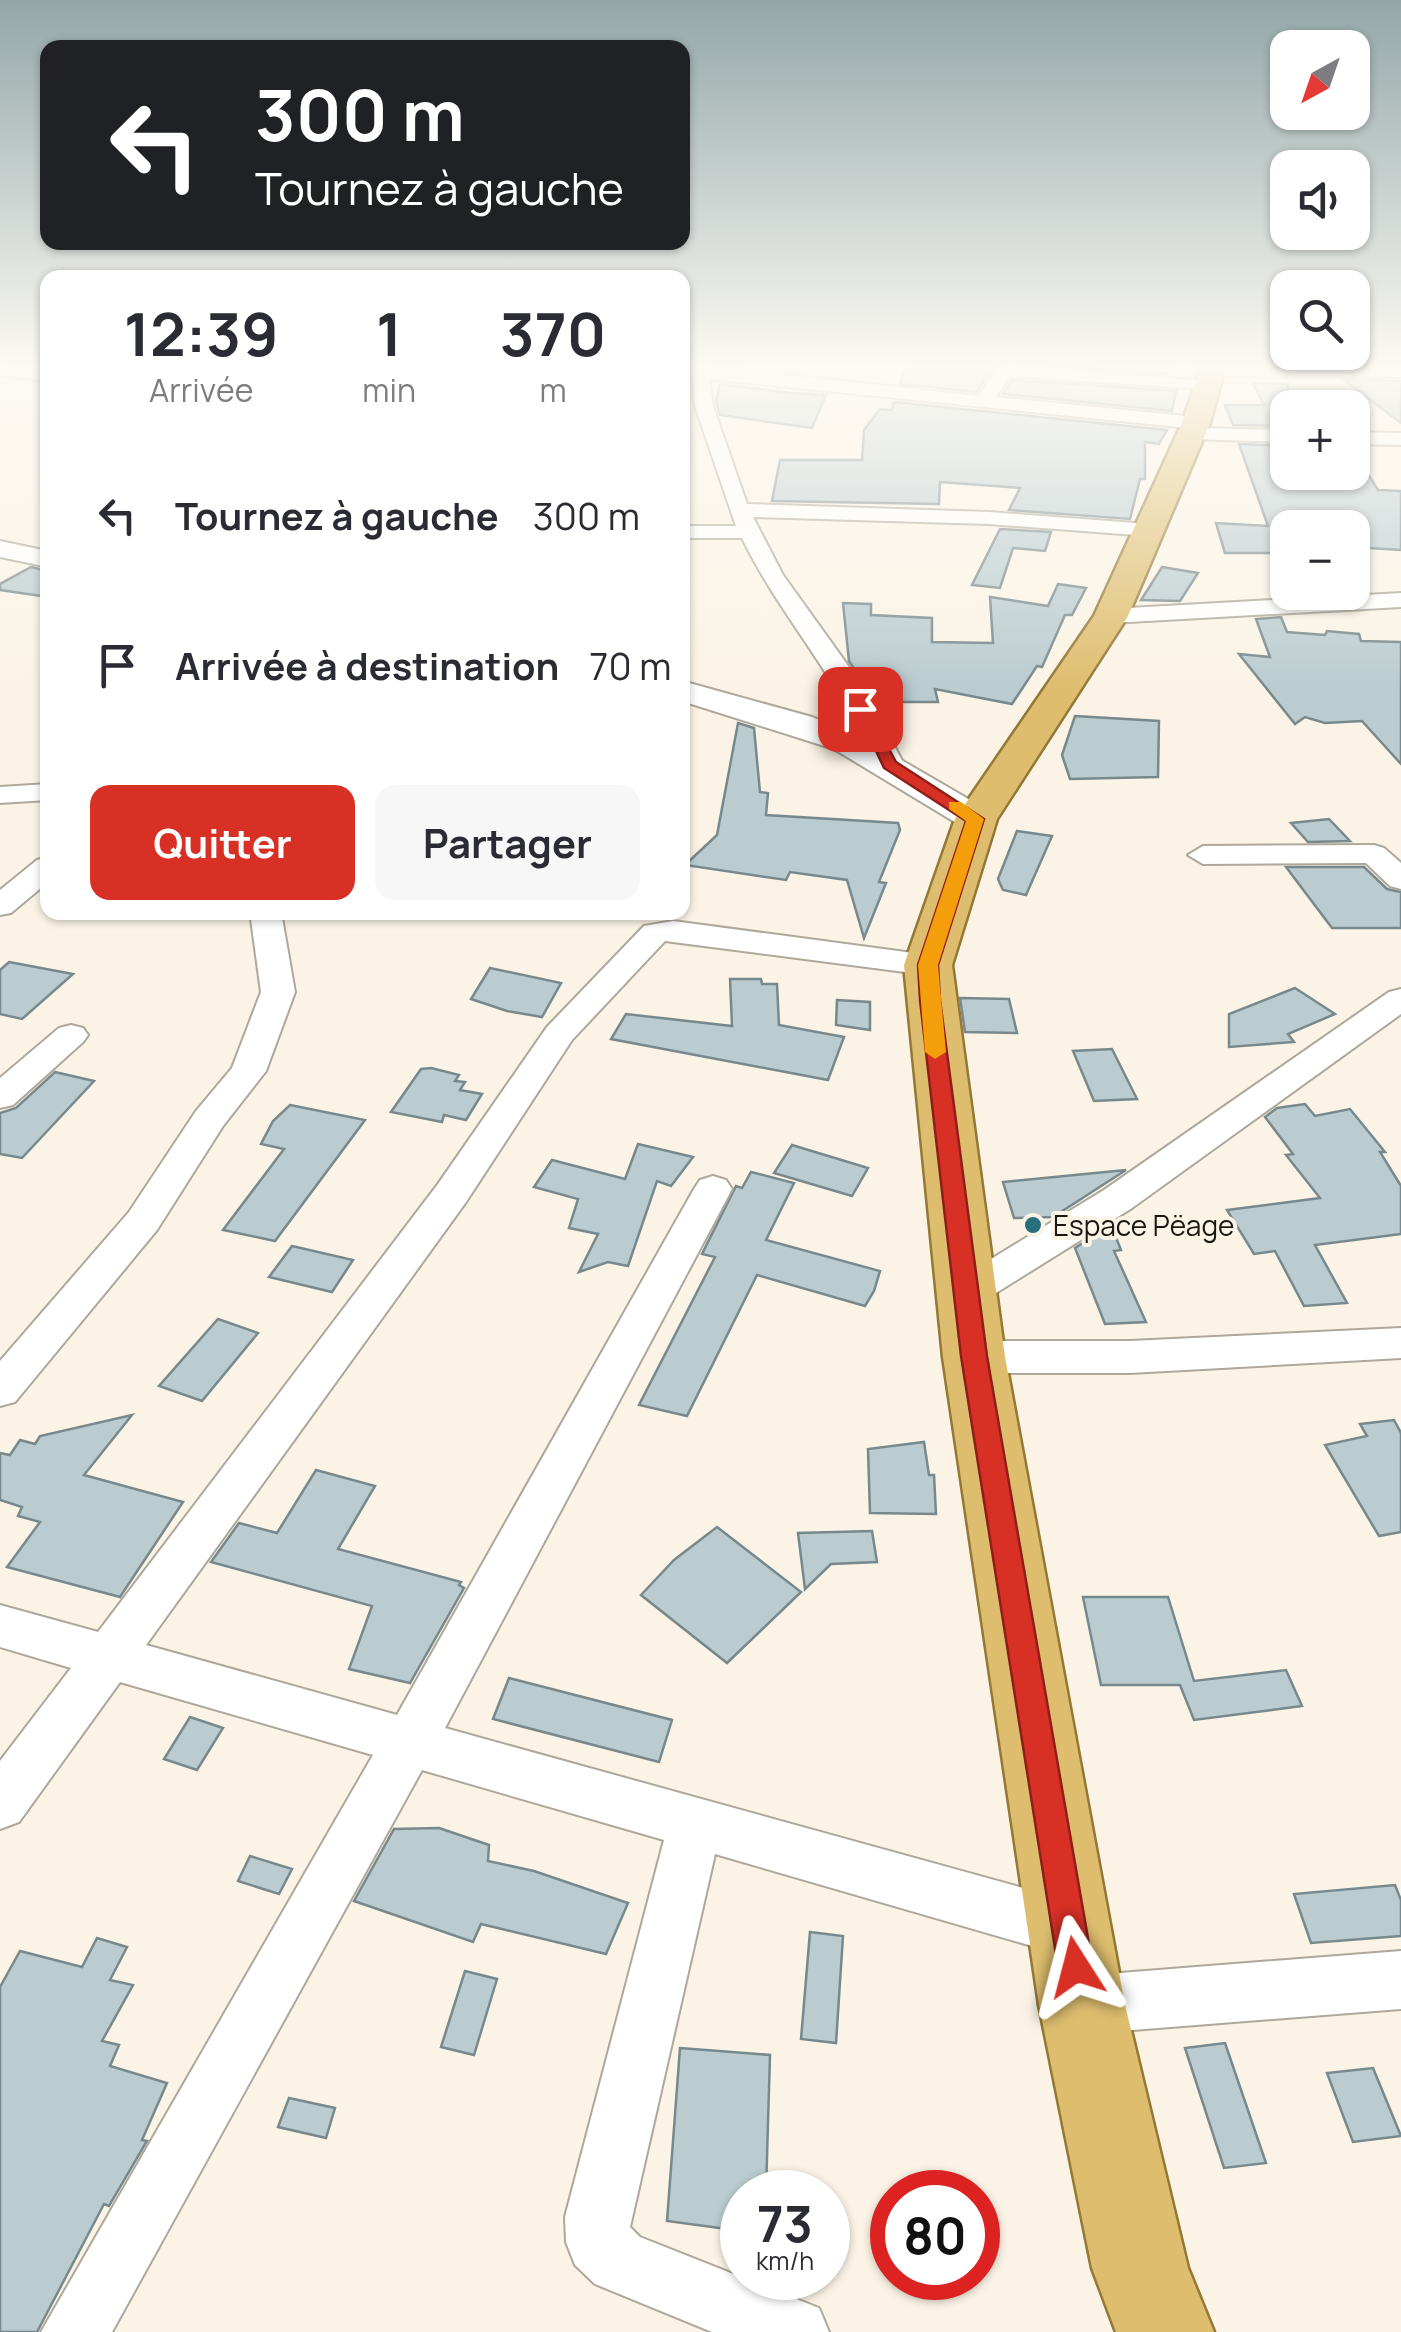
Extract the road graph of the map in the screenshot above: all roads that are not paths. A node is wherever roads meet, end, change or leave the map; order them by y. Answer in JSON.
{"nodes":[{"id":1,"x":723,"y":473,"type":"edge"},
{"id":2,"x":1172,"y":473,"type":"edge"},
{"id":3,"x":739,"y":510,"type":"junction"},
{"id":4,"x":1149,"y":530,"type":"junction"},
{"id":5,"x":690,"y":532,"type":"edge"},
{"id":6,"x":753,"y":532,"type":"junction"},
{"id":7,"x":0,"y":550,"type":"edge"},
{"id":8,"x":40,"y":558,"type":"edge"},
{"id":9,"x":1401,"y":600,"type":"edge"},
{"id":10,"x":1111,"y":616,"type":"junction"},
{"id":11,"x":690,"y":693,"type":"edge"},
{"id":12,"x":890,"y":764,"type":"junction"},
{"id":13,"x":40,"y":792,"type":"edge"},
{"id":14,"x":0,"y":795,"type":"edge"},
{"id":15,"x":976,"y":819,"type":"junction"},
{"id":16,"x":1203,"y":856,"type":"dead end"},
{"id":17,"x":40,"y":873,"type":"edge"},
{"id":18,"x":1401,"y":880,"type":"edge"},
{"id":19,"x":0,"y":906,"type":"edge"},
{"id":20,"x":266,"y":920,"type":"edge"},
{"id":21,"x":928,"y":965,"type":"junction"},
{"id":22,"x":1401,"y":1000,"type":"edge"},
{"id":23,"x":70,"y":1035,"type":"dead end"},
{"id":24,"x":0,"y":1097,"type":"edge"},
{"id":25,"x":714,"y":1189,"type":"dead end"},
{"id":26,"x":966,"y":1293,"type":"junction"},
{"id":27,"x":1401,"y":1343,"type":"edge"},
{"id":28,"x":974,"y":1356,"type":"junction"},
{"id":29,"x":0,"y":1390,"type":"edge"},
{"id":30,"x":0,"y":1626,"type":"edge"},
{"id":31,"x":106,"y":1656,"type":"junction"},
{"id":32,"x":409,"y":1742,"type":"junction"},
{"id":33,"x":0,"y":1804,"type":"edge"},
{"id":34,"x":695,"y":1824,"type":"junction"},
{"id":35,"x":1076,"y":1967,"type":"junction"},
{"id":36,"x":1401,"y":1980,"type":"edge"},
{"id":37,"x":1146,"y":2311,"type":"edge"},
{"id":38,"x":76,"y":2332,"type":"edge"},
{"id":39,"x":795,"y":2332,"type":"edge"}],
"edges":[{"from":1,"to":3,"type":"street"},
{"from":2,"to":4,"type":"highway"},
{"from":3,"to":4,"type":"street"},
{"from":3,"to":6,"type":"street"},
{"from":4,"to":10,"type":"highway"},
{"from":5,"to":6,"type":"street"},
{"from":6,"to":12,"type":"street"},
{"from":7,"to":8,"type":"street"},
{"from":9,"to":10,"type":"street"},
{"from":10,"to":15,"type":"highway"},
{"from":11,"to":12,"type":"street"},
{"from":12,"to":15,"type":"street"},
{"from":13,"to":14,"type":"street"},
{"from":15,"to":21,"type":"highway"},
{"from":16,"to":18,"type":"street"},
{"from":17,"to":19,"type":"street"},
{"from":20,"to":29,"type":"street"},
{"from":21,"to":26,"type":"highway"},
{"from":21,"to":31,"type":"street"},
{"from":22,"to":26,"type":"street"},
{"from":23,"to":24,"type":"street"},
{"from":25,"to":32,"type":"street"},
{"from":26,"to":28,"type":"highway"},
{"from":27,"to":28,"type":"street"},
{"from":28,"to":35,"type":"highway"},
{"from":30,"to":31,"type":"street"},
{"from":31,"to":32,"type":"street"},
{"from":31,"to":33,"type":"street"},
{"from":32,"to":34,"type":"street"},
{"from":32,"to":38,"type":"street"},
{"from":34,"to":35,"type":"street"},
{"from":34,"to":39,"type":"street"},
{"from":35,"to":36,"type":"street"},
{"from":35,"to":37,"type":"highway"}]}
